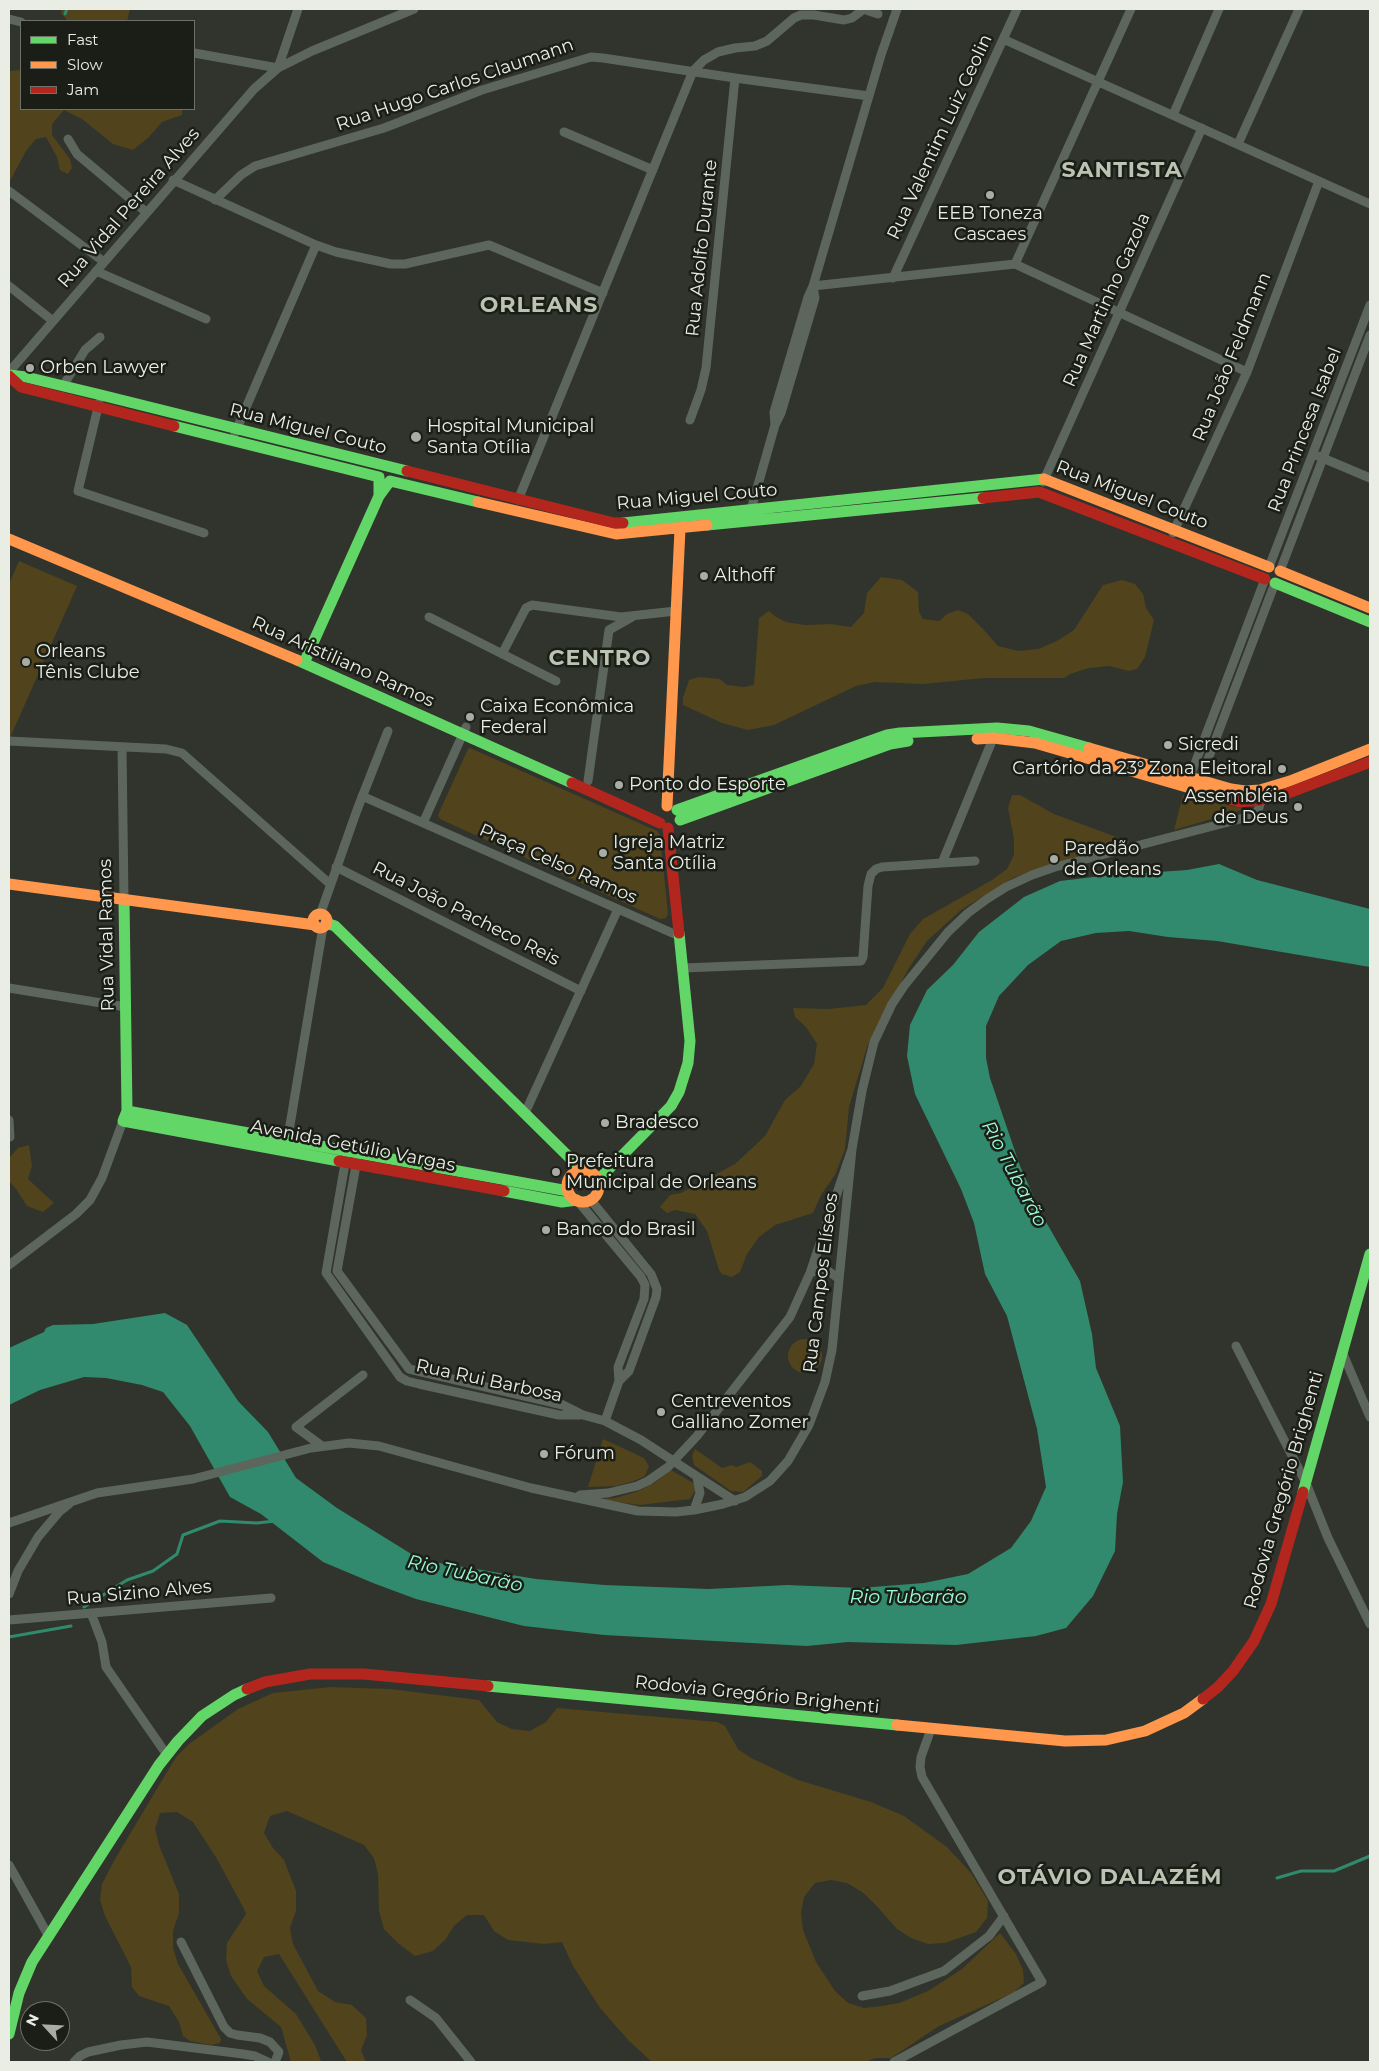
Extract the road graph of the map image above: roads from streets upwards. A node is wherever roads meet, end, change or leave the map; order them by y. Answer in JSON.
{"nodes":[{"id":1,"x":298,"y":9,"type":"edge"},
{"id":2,"x":414,"y":9,"type":"edge"},
{"id":3,"x":864,"y":9,"type":"edge"},
{"id":4,"x":897,"y":9,"type":"edge"},
{"id":5,"x":1016,"y":9,"type":"edge"},
{"id":6,"x":1219,"y":9,"type":"edge"},
{"id":7,"x":1299,"y":9,"type":"edge"},
{"id":8,"x":1127,"y":10,"type":"edge"},
{"id":9,"x":878,"y":14,"type":"dead end"},
{"id":10,"x":1003,"y":39,"type":"junction"},
{"id":11,"x":195,"y":53,"type":"edge"},
{"id":12,"x":278,"y":68,"type":"junction"},
{"id":13,"x":693,"y":71,"type":"junction"},
{"id":14,"x":735,"y":78,"type":"junction"},
{"id":15,"x":1098,"y":82,"type":"junction"},
{"id":16,"x":869,"y":96,"type":"junction"},
{"id":17,"x":1173,"y":115,"type":"junction"},
{"id":18,"x":1202,"y":128,"type":"junction"},
{"id":19,"x":564,"y":132,"type":"dead end"},
{"id":20,"x":68,"y":139,"type":"dead end"},
{"id":21,"x":1238,"y":144,"type":"junction"},
{"id":22,"x":652,"y":170,"type":"junction"},
{"id":23,"x":173,"y":180,"type":"junction"},
{"id":24,"x":1319,"y":181,"type":"junction"},
{"id":25,"x":9,"y":191,"type":"edge"},
{"id":26,"x":215,"y":200,"type":"junction"},
{"id":27,"x":1370,"y":204,"type":"edge"},
{"id":28,"x":146,"y":212,"type":"junction"},
{"id":29,"x":316,"y":245,"type":"junction"},
{"id":30,"x":104,"y":262,"type":"junction"},
{"id":31,"x":1016,"y":264,"type":"junction"},
{"id":32,"x":96,"y":271,"type":"junction"},
{"id":33,"x":893,"y":278,"type":"junction"},
{"id":34,"x":9,"y":286,"type":"edge"},
{"id":35,"x":813,"y":286,"type":"junction"},
{"id":36,"x":602,"y":293,"type":"junction"},
{"id":37,"x":1370,"y":305,"type":"edge"},
{"id":38,"x":1119,"y":312,"type":"junction"},
{"id":39,"x":206,"y":319,"type":"dead end"},
{"id":40,"x":53,"y":321,"type":"junction"},
{"id":41,"x":1370,"y":335,"type":"edge"},
{"id":42,"x":100,"y":337,"type":"dead end"},
{"id":43,"x":1247,"y":372,"type":"junction"},
{"id":44,"x":9,"y":374,"type":"edge"},
{"id":45,"x":64,"y":386,"type":"junction"},
{"id":46,"x":101,"y":395,"type":"junction"},
{"id":47,"x":98,"y":407,"type":"junction"},
{"id":48,"x":690,"y":420,"type":"dead end"},
{"id":49,"x":237,"y":429,"type":"junction"},
{"id":50,"x":232,"y":440,"type":"junction"},
{"id":51,"x":1313,"y":454,"type":"junction"},
{"id":52,"x":318,"y":456,"type":"junction"},
{"id":53,"x":1322,"y":458,"type":"junction"},
{"id":54,"x":388,"y":467,"type":"junction"},
{"id":55,"x":1370,"y":478,"type":"edge"},
{"id":56,"x":385,"y":479,"type":"junction"},
{"id":57,"x":1042,"y":485,"type":"junction"},
{"id":58,"x":1092,"y":497,"type":"junction"},
{"id":59,"x":518,"y":500,"type":"junction"},
{"id":60,"x":751,"y":510,"type":"junction"},
{"id":61,"x":1086,"y":510,"type":"junction"},
{"id":62,"x":748,"y":522,"type":"junction"},
{"id":63,"x":680,"y":523,"type":"junction"},
{"id":64,"x":602,"y":527,"type":"junction"},
{"id":65,"x":1174,"y":530,"type":"junction"},
{"id":66,"x":9,"y":531,"type":"edge"},
{"id":67,"x":204,"y":533,"type":"dead end"},
{"id":68,"x":9,"y":539,"type":"edge"},
{"id":69,"x":1169,"y":542,"type":"junction"},
{"id":70,"x":1274,"y":569,"type":"junction"},
{"id":71,"x":1270,"y":581,"type":"junction"},
{"id":72,"x":1323,"y":588,"type":"junction"},
{"id":73,"x":1318,"y":601,"type":"junction"},
{"id":74,"x":1370,"y":608,"type":"edge"},
{"id":75,"x":676,"y":611,"type":"junction"},
{"id":76,"x":634,"y":616,"type":"junction"},
{"id":77,"x":429,"y":617,"type":"dead end"},
{"id":78,"x":1368,"y":620,"type":"edge"},
{"id":79,"x":502,"y":654,"type":"junction"},
{"id":80,"x":1235,"y":656,"type":"junction"},
{"id":81,"x":305,"y":659,"type":"junction"},
{"id":82,"x":1246,"y":660,"type":"junction"},
{"id":83,"x":556,"y":681,"type":"dead end"},
{"id":84,"x":388,"y":731,"type":"dead end"},
{"id":85,"x":464,"y":731,"type":"junction"},
{"id":86,"x":995,"y":733,"type":"junction"},
{"id":87,"x":9,"y":741,"type":"edge"},
{"id":88,"x":122,"y":747,"type":"junction"},
{"id":89,"x":1370,"y":749,"type":"edge"},
{"id":90,"x":1370,"y":762,"type":"edge"},
{"id":91,"x":1349,"y":764,"type":"junction"},
{"id":92,"x":588,"y":782,"type":"junction"},
{"id":93,"x":1193,"y":784,"type":"junction"},
{"id":94,"x":1261,"y":795,"type":"junction"},
{"id":95,"x":362,"y":796,"type":"junction"},
{"id":96,"x":669,"y":817,"type":"junction"},
{"id":97,"x":423,"y":823,"type":"junction"},
{"id":98,"x":975,"y":861,"type":"dead end"},
{"id":99,"x":942,"y":863,"type":"junction"},
{"id":100,"x":336,"y":867,"type":"junction"},
{"id":101,"x":9,"y":884,"type":"edge"},
{"id":102,"x":330,"y":884,"type":"junction"},
{"id":103,"x":124,"y":899,"type":"junction"},
{"id":104,"x":618,"y":909,"type":"junction"},
{"id":105,"x":321,"y":922,"type":"junction"},
{"id":106,"x":679,"y":936,"type":"junction"},
{"id":107,"x":683,"y":968,"type":"junction"},
{"id":108,"x":9,"y":988,"type":"edge"},
{"id":109,"x":581,"y":991,"type":"junction"},
{"id":110,"x":126,"y":1006,"type":"junction"},
{"id":111,"x":525,"y":1113,"type":"junction"},
{"id":112,"x":125,"y":1116,"type":"junction"},
{"id":113,"x":9,"y":1120,"type":"edge"},
{"id":114,"x":10,"y":1137,"type":"dead end"},
{"id":115,"x":286,"y":1145,"type":"junction"},
{"id":116,"x":852,"y":1149,"type":"junction"},
{"id":117,"x":352,"y":1157,"type":"junction"},
{"id":118,"x":582,"y":1170,"type":"junction"},
{"id":119,"x":469,"y":1179,"type":"junction"},
{"id":120,"x":598,"y":1180,"type":"junction"},
{"id":121,"x":568,"y":1191,"type":"junction"},
{"id":122,"x":590,"y":1199,"type":"junction"},
{"id":123,"x":577,"y":1200,"type":"junction"},
{"id":124,"x":616,"y":1232,"type":"junction"},
{"id":125,"x":332,"y":1238,"type":"junction"},
{"id":126,"x":608,"y":1238,"type":"junction"},
{"id":127,"x":342,"y":1240,"type":"junction"},
{"id":128,"x":1370,"y":1254,"type":"edge"},
{"id":129,"x":9,"y":1265,"type":"edge"},
{"id":130,"x":810,"y":1273,"type":"junction"},
{"id":131,"x":839,"y":1279,"type":"junction"},
{"id":132,"x":646,"y":1289,"type":"junction"},
{"id":133,"x":657,"y":1289,"type":"junction"},
{"id":134,"x":353,"y":1294,"type":"junction"},
{"id":135,"x":345,"y":1300,"type":"junction"},
{"id":136,"x":374,"y":1321,"type":"junction"},
{"id":137,"x":364,"y":1327,"type":"junction"},
{"id":138,"x":1236,"y":1346,"type":"dead end"},
{"id":139,"x":395,"y":1351,"type":"junction"},
{"id":140,"x":1342,"y":1354,"type":"junction"},
{"id":141,"x":386,"y":1357,"type":"junction"},
{"id":142,"x":422,"y":1373,"type":"junction"},
{"id":143,"x":363,"y":1375,"type":"dead end"},
{"id":144,"x":620,"y":1381,"type":"junction"},
{"id":145,"x":419,"y":1384,"type":"junction"},
{"id":146,"x":468,"y":1384,"type":"junction"},
{"id":147,"x":466,"y":1394,"type":"junction"},
{"id":148,"x":534,"y":1398,"type":"junction"},
{"id":149,"x":532,"y":1409,"type":"junction"},
{"id":150,"x":583,"y":1414,"type":"junction"},
{"id":151,"x":1370,"y":1417,"type":"edge"},
{"id":152,"x":605,"y":1421,"type":"junction"},
{"id":153,"x":322,"y":1446,"type":"junction"},
{"id":154,"x":674,"y":1461,"type":"junction"},
{"id":155,"x":698,"y":1477,"type":"junction"},
{"id":156,"x":1306,"y":1483,"type":"junction"},
{"id":157,"x":570,"y":1496,"type":"junction"},
{"id":158,"x":75,"y":1500,"type":"junction"},
{"id":159,"x":736,"y":1501,"type":"junction"},
{"id":160,"x":694,"y":1510,"type":"junction"},
{"id":161,"x":9,"y":1523,"type":"edge"},
{"id":162,"x":9,"y":1594,"type":"edge"},
{"id":163,"x":271,"y":1598,"type":"dead end"},
{"id":164,"x":91,"y":1613,"type":"junction"},
{"id":165,"x":9,"y":1620,"type":"edge"},
{"id":166,"x":1370,"y":1624,"type":"edge"},
{"id":167,"x":931,"y":1729,"type":"junction"},
{"id":168,"x":167,"y":1755,"type":"junction"},
{"id":169,"x":9,"y":1866,"type":"edge"},
{"id":170,"x":1004,"y":1916,"type":"junction"},
{"id":171,"x":48,"y":1935,"type":"junction"},
{"id":172,"x":181,"y":1942,"type":"dead end"},
{"id":173,"x":862,"y":1996,"type":"dead end"},
{"id":174,"x":410,"y":2000,"type":"dead end"},
{"id":175,"x":9,"y":2034,"type":"edge"},
{"id":176,"x":75,"y":2062,"type":"edge"},
{"id":177,"x":268,"y":2062,"type":"edge"},
{"id":178,"x":275,"y":2062,"type":"edge"},
{"id":179,"x":471,"y":2062,"type":"edge"},
{"id":180,"x":894,"y":2062,"type":"edge"}],
"edges":[{"from":1,"to":12,"type":"street"},
{"from":2,"to":12,"type":"street","name":"Rua Vidal Pereira Alves"},
{"from":3,"to":9,"type":"street"},
{"from":3,"to":13,"type":"street"},
{"from":4,"to":16,"type":"street"},
{"from":5,"to":10,"type":"street","name":"Rua Valentim Luiz Ceolin"},
{"from":6,"to":17,"type":"street"},
{"from":7,"to":21,"type":"street"},
{"from":8,"to":15,"type":"street"},
{"from":10,"to":15,"type":"street"},
{"from":10,"to":33,"type":"street","name":"Rua Valentim Luiz Ceolin"},
{"from":11,"to":12,"type":"street"},
{"from":12,"to":23,"type":"street","name":"Rua Vidal Pereira Alves"},
{"from":13,"to":14,"type":"street","name":"Rua Hugo Carlos Claumann"},
{"from":13,"to":22,"type":"street"},
{"from":13,"to":26,"type":"street","name":"Rua Hugo Carlos Claumann"},
{"from":14,"to":16,"type":"street","name":"Rua Hugo Carlos Claumann"},
{"from":14,"to":48,"type":"street","name":"Rua Adolfo Durante"},
{"from":15,"to":17,"type":"street"},
{"from":15,"to":31,"type":"street"},
{"from":16,"to":35,"type":"street"},
{"from":17,"to":18,"type":"street"},
{"from":18,"to":21,"type":"street"},
{"from":18,"to":38,"type":"street","name":"Rua Martinho Gazola"},
{"from":19,"to":22,"type":"street"},
{"from":20,"to":28,"type":"street"},
{"from":21,"to":24,"type":"street"},
{"from":22,"to":36,"type":"street"},
{"from":23,"to":26,"type":"street"},
{"from":23,"to":28,"type":"street","name":"Rua Vidal Pereira Alves"},
{"from":24,"to":27,"type":"street"},
{"from":24,"to":43,"type":"street","name":"Rua João Feldmann"},
{"from":25,"to":30,"type":"street"},
{"from":26,"to":29,"type":"street"},
{"from":28,"to":30,"type":"street","name":"Rua Vidal Pereira Alves"},
{"from":29,"to":36,"type":"street"},
{"from":29,"to":49,"type":"street"},
{"from":30,"to":32,"type":"street","name":"Rua Vidal Pereira Alves"},
{"from":31,"to":33,"type":"street"},
{"from":31,"to":38,"type":"street"},
{"from":32,"to":39,"type":"street"},
{"from":32,"to":40,"type":"street","name":"Rua Vidal Pereira Alves"},
{"from":33,"to":35,"type":"street"},
{"from":34,"to":40,"type":"street"},
{"from":35,"to":60,"type":"street"},
{"from":36,"to":59,"type":"street"},
{"from":37,"to":51,"type":"street","name":"Rua Princesa Isabel"},
{"from":38,"to":43,"type":"street"},
{"from":38,"to":57,"type":"street","name":"Rua Martinho Gazola"},
{"from":40,"to":44,"type":"street","name":"Rua Vidal Pereira Alves"},
{"from":41,"to":53,"type":"street","name":"Rua Princesa Isabel"},
{"from":42,"to":45,"type":"street"},
{"from":43,"to":65,"type":"street","name":"Rua João Feldmann"},
{"from":44,"to":45,"type":"street","name":"Rua Miguel Couto"},
{"from":44,"to":47,"type":"street","name":"Rua Miguel Couto"},
{"from":45,"to":46,"type":"street","name":"Rua Miguel Couto"},
{"from":46,"to":47,"type":"street"},
{"from":46,"to":49,"type":"street","name":"Rua Miguel Couto"},
{"from":47,"to":50,"type":"street","name":"Rua Miguel Couto"},
{"from":47,"to":67,"type":"street"},
{"from":49,"to":50,"type":"street"},
{"from":49,"to":52,"type":"street","name":"Rua Miguel Couto"},
{"from":50,"to":52,"type":"street","name":"Rua Miguel Couto"},
{"from":51,"to":53,"type":"street"},
{"from":51,"to":70,"type":"street","name":"Rua Princesa Isabel"},
{"from":52,"to":54,"type":"street","name":"Rua Miguel Couto"},
{"from":52,"to":56,"type":"street","name":"Rua Miguel Couto"},
{"from":53,"to":55,"type":"street"},
{"from":53,"to":70,"type":"street","name":"Rua Princesa Isabel"},
{"from":54,"to":56,"type":"street"},
{"from":54,"to":59,"type":"street","name":"Rua Miguel Couto"},
{"from":56,"to":64,"type":"street","name":"Rua Miguel Couto"},
{"from":56,"to":81,"type":"street"},
{"from":57,"to":58,"type":"street","name":"Rua Miguel Couto"},
{"from":57,"to":60,"type":"street","name":"Rua Miguel Couto"},
{"from":57,"to":61,"type":"street","name":"Rua Miguel Couto"},
{"from":57,"to":62,"type":"street","name":"Rua Miguel Couto"},
{"from":58,"to":61,"type":"street"},
{"from":58,"to":65,"type":"street","name":"Rua Miguel Couto"},
{"from":59,"to":64,"type":"street","name":"Rua Miguel Couto"},
{"from":60,"to":62,"type":"street"},
{"from":60,"to":63,"type":"street","name":"Rua Miguel Couto"},
{"from":61,"to":69,"type":"street","name":"Rua Miguel Couto"},
{"from":62,"to":63,"type":"street","name":"Rua Miguel Couto"},
{"from":63,"to":64,"type":"street","name":"Rua Miguel Couto"},
{"from":63,"to":75,"type":"street"},
{"from":65,"to":69,"type":"street","name":"Rua João Feldmann"},
{"from":65,"to":70,"type":"street","name":"Rua Miguel Couto"},
{"from":66,"to":81,"type":"street","name":"Rua Aristiliano Ramos"},
{"from":68,"to":81,"type":"street","name":"Rua Aristiliano Ramos"},
{"from":69,"to":71,"type":"street","name":"Rua Miguel Couto"},
{"from":70,"to":71,"type":"street"},
{"from":70,"to":72,"type":"street","name":"Rua Miguel Couto"},
{"from":71,"to":73,"type":"street","name":"Rua Miguel Couto"},
{"from":71,"to":80,"type":"street"},
{"from":71,"to":82,"type":"street"},
{"from":72,"to":73,"type":"street"},
{"from":72,"to":74,"type":"street","name":"Rua Miguel Couto"},
{"from":73,"to":78,"type":"street","name":"Rua Miguel Couto"},
{"from":74,"to":78,"type":"street"},
{"from":75,"to":76,"type":"street"},
{"from":75,"to":96,"type":"street"},
{"from":76,"to":79,"type":"street"},
{"from":76,"to":92,"type":"street"},
{"from":77,"to":79,"type":"street"},
{"from":79,"to":83,"type":"street"},
{"from":80,"to":82,"type":"street"},
{"from":80,"to":93,"type":"street"},
{"from":81,"to":85,"type":"street","name":"Rua Aristiliano Ramos"},
{"from":82,"to":93,"type":"street"},
{"from":84,"to":95,"type":"street"},
{"from":85,"to":92,"type":"street","name":"Rua Aristiliano Ramos"},
{"from":85,"to":96,"type":"street","name":"Rua Aristiliano Ramos"},
{"from":85,"to":97,"type":"street"},
{"from":86,"to":93,"type":"street"},
{"from":86,"to":96,"type":"street"},
{"from":86,"to":99,"type":"street"},
{"from":87,"to":88,"type":"street"},
{"from":88,"to":102,"type":"street"},
{"from":88,"to":103,"type":"street","name":"Rua Vidal Ramos"},
{"from":89,"to":91,"type":"street"},
{"from":90,"to":91,"type":"street"},
{"from":91,"to":94,"type":"street"},
{"from":92,"to":96,"type":"street","name":"Rua Aristiliano Ramos"},
{"from":93,"to":94,"type":"street"},
{"from":94,"to":116,"type":"street"},
{"from":95,"to":97,"type":"street","name":"Praça Celso Ramos"},
{"from":95,"to":100,"type":"street"},
{"from":96,"to":106,"type":"street"},
{"from":97,"to":104,"type":"street","name":"Praça Celso Ramos"},
{"from":98,"to":99,"type":"street"},
{"from":99,"to":107,"type":"street"},
{"from":100,"to":102,"type":"street"},
{"from":100,"to":109,"type":"street","name":"Rua João Pacheco Reis"},
{"from":101,"to":103,"type":"street"},
{"from":102,"to":105,"type":"street"},
{"from":103,"to":105,"type":"street"},
{"from":103,"to":110,"type":"street","name":"Rua Vidal Ramos"},
{"from":104,"to":106,"type":"street","name":"Praça Celso Ramos"},
{"from":104,"to":109,"type":"street"},
{"from":105,"to":111,"type":"street"},
{"from":105,"to":115,"type":"street"},
{"from":106,"to":107,"type":"street"},
{"from":107,"to":120,"type":"street"},
{"from":108,"to":110,"type":"street"},
{"from":109,"to":111,"type":"street"},
{"from":110,"to":112,"type":"street","name":"Rua Vidal Ramos"},
{"from":111,"to":118,"type":"street"},
{"from":112,"to":115,"type":"street","name":"Avenida Getúlio Vargas"},
{"from":112,"to":129,"type":"street"},
{"from":113,"to":114,"type":"street"},
{"from":115,"to":117,"type":"street","name":"Avenida Getúlio Vargas"},
{"from":116,"to":130,"type":"street"},
{"from":116,"to":131,"type":"street","name":"Rua Campos Elíseos"},
{"from":117,"to":119,"type":"street","name":"Avenida Getúlio Vargas"},
{"from":117,"to":125,"type":"street","name":"Rua Rui Barbosa"},
{"from":117,"to":127,"type":"street","name":"Rua Rui Barbosa"},
{"from":118,"to":120,"type":"street"},
{"from":118,"to":121,"type":"street"},
{"from":119,"to":121,"type":"street","name":"Avenida Getúlio Vargas"},
{"from":119,"to":123,"type":"street","name":"Avenida Getúlio Vargas"},
{"from":120,"to":122,"type":"street"},
{"from":121,"to":123,"type":"street"},
{"from":122,"to":123,"type":"street"},
{"from":122,"to":124,"type":"street"},
{"from":123,"to":126,"type":"street"},
{"from":124,"to":126,"type":"street"},
{"from":124,"to":133,"type":"street"},
{"from":125,"to":127,"type":"street"},
{"from":125,"to":135,"type":"street","name":"Rua Rui Barbosa"},
{"from":126,"to":132,"type":"street"},
{"from":127,"to":134,"type":"street","name":"Rua Rui Barbosa"},
{"from":128,"to":140,"type":"street","name":"Rodovia Gregório Brighenti"},
{"from":130,"to":131,"type":"street"},
{"from":130,"to":154,"type":"street"},
{"from":131,"to":159,"type":"street","name":"Rua Campos Elíseos"},
{"from":132,"to":133,"type":"street"},
{"from":132,"to":144,"type":"street"},
{"from":133,"to":144,"type":"street"},
{"from":134,"to":135,"type":"street"},
{"from":134,"to":136,"type":"street","name":"Rua Rui Barbosa"},
{"from":135,"to":137,"type":"street","name":"Rua Rui Barbosa"},
{"from":136,"to":137,"type":"street"},
{"from":136,"to":139,"type":"street","name":"Rua Rui Barbosa"},
{"from":137,"to":141,"type":"street","name":"Rua Rui Barbosa"},
{"from":138,"to":156,"type":"street"},
{"from":139,"to":141,"type":"street"},
{"from":139,"to":142,"type":"street","name":"Rua Rui Barbosa"},
{"from":140,"to":151,"type":"street"},
{"from":140,"to":156,"type":"street","name":"Rodovia Gregório Brighenti"},
{"from":141,"to":145,"type":"street","name":"Rua Rui Barbosa"},
{"from":142,"to":145,"type":"street"},
{"from":142,"to":146,"type":"street","name":"Rua Rui Barbosa"},
{"from":143,"to":153,"type":"street"},
{"from":144,"to":152,"type":"street"},
{"from":145,"to":147,"type":"street","name":"Rua Rui Barbosa"},
{"from":146,"to":147,"type":"street"},
{"from":146,"to":148,"type":"street","name":"Rua Rui Barbosa"},
{"from":147,"to":149,"type":"street","name":"Rua Rui Barbosa"},
{"from":148,"to":149,"type":"street"},
{"from":148,"to":150,"type":"street","name":"Rua Rui Barbosa"},
{"from":149,"to":150,"type":"street","name":"Rua Rui Barbosa"},
{"from":150,"to":152,"type":"street","name":"Rua Rui Barbosa"},
{"from":152,"to":154,"type":"street","name":"Rua Rui Barbosa"},
{"from":153,"to":157,"type":"street"},
{"from":153,"to":158,"type":"street"},
{"from":154,"to":155,"type":"street","name":"Rua Rui Barbosa"},
{"from":154,"to":157,"type":"street"},
{"from":155,"to":159,"type":"street","name":"Rua Rui Barbosa"},
{"from":155,"to":160,"type":"street"},
{"from":156,"to":166,"type":"street"},
{"from":156,"to":167,"type":"street","name":"Rodovia Gregório Brighenti"},
{"from":157,"to":160,"type":"street"},
{"from":158,"to":161,"type":"street"},
{"from":158,"to":162,"type":"street"},
{"from":159,"to":160,"type":"street"},
{"from":163,"to":164,"type":"street","name":"Rua Sizino Alves"},
{"from":164,"to":165,"type":"street","name":"Rua Sizino Alves"},
{"from":164,"to":168,"type":"street"},
{"from":167,"to":168,"type":"street","name":"Rodovia Gregório Brighenti"},
{"from":167,"to":170,"type":"street"},
{"from":168,"to":171,"type":"street","name":"Rodovia Gregório Brighenti"},
{"from":169,"to":171,"type":"street"},
{"from":170,"to":173,"type":"street"},
{"from":170,"to":180,"type":"street"},
{"from":171,"to":175,"type":"street","name":"Rodovia Gregório Brighenti"},
{"from":172,"to":178,"type":"street"},
{"from":174,"to":179,"type":"street"},
{"from":176,"to":177,"type":"street"}]}
